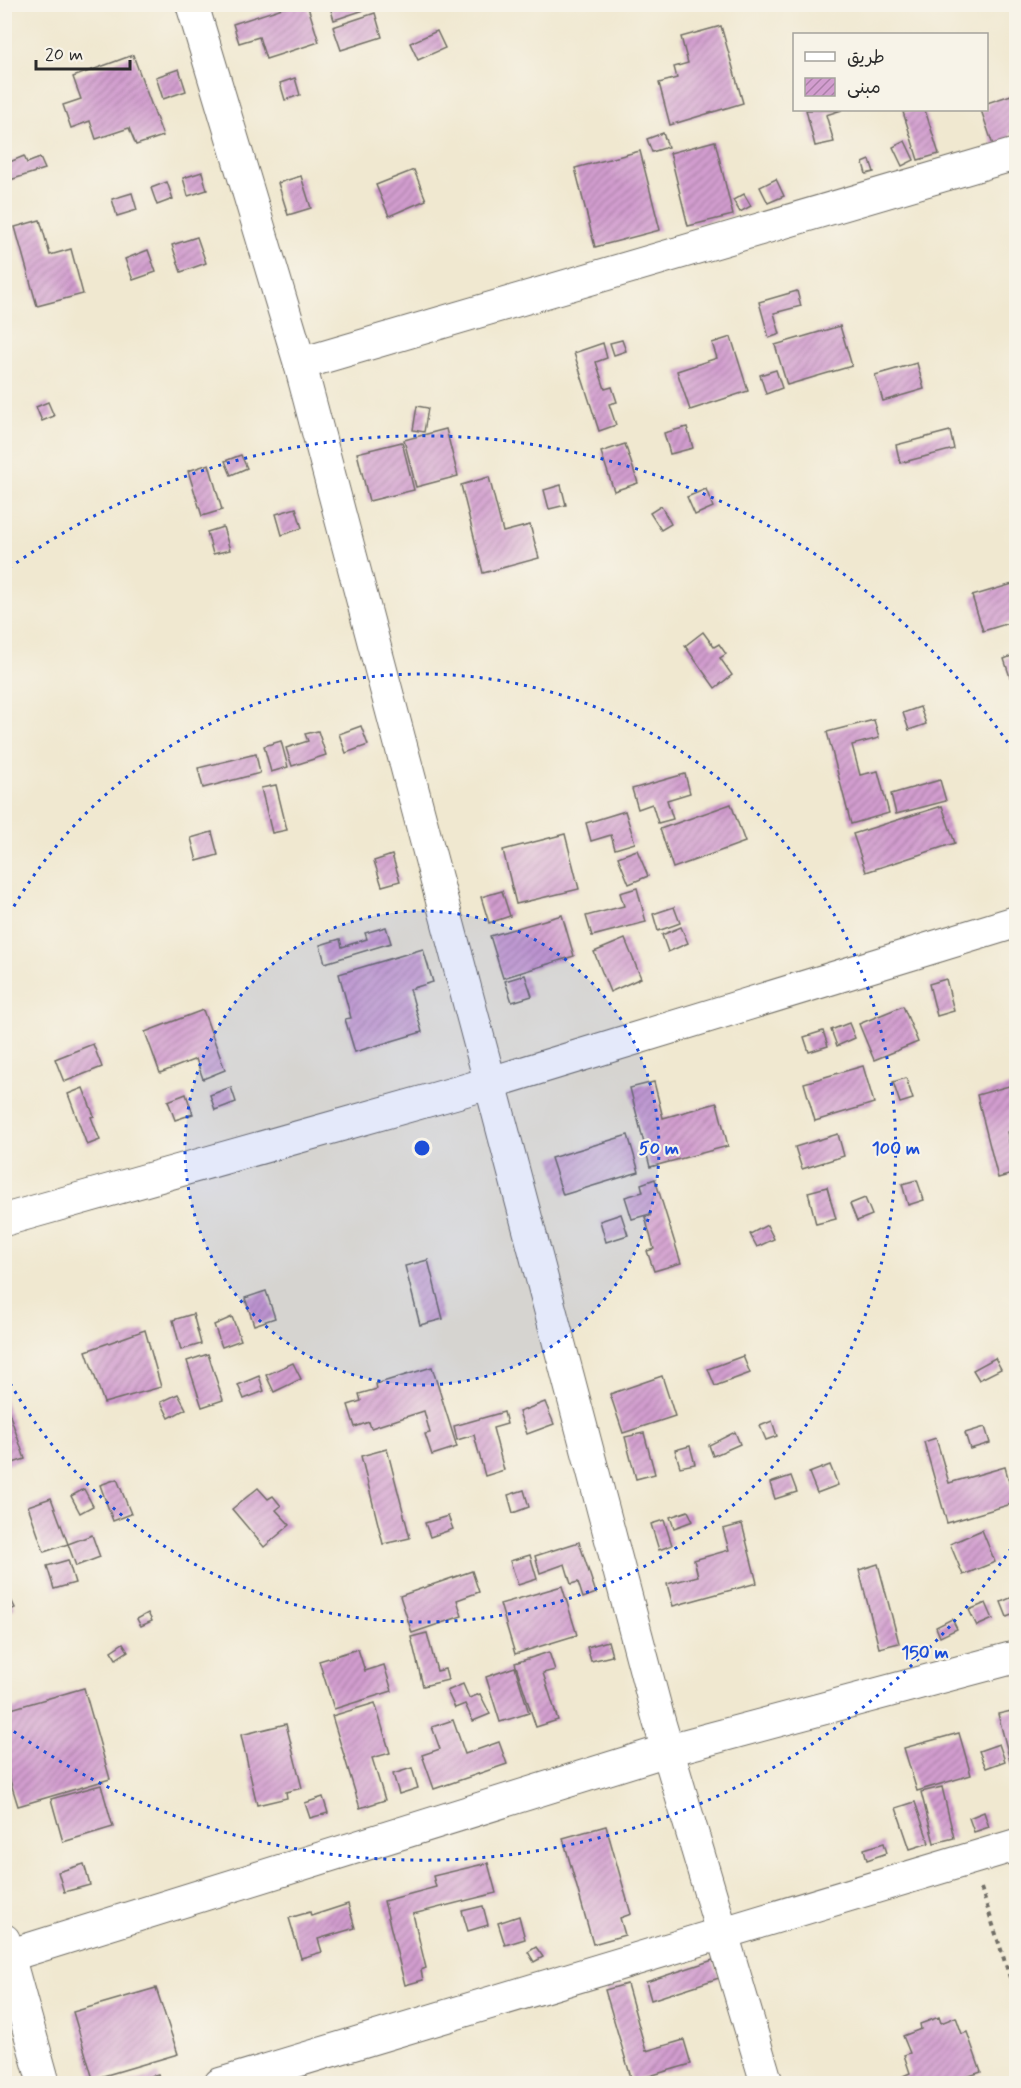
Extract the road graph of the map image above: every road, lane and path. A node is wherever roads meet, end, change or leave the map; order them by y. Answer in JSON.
{"nodes":[{"id":1,"x":192,"y":4,"type":"edge"},
{"id":2,"x":1017,"y":154,"type":"edge"},
{"id":3,"x":300,"y":364,"type":"junction"},
{"id":4,"x":1017,"y":922,"type":"edge"},
{"id":5,"x":490,"y":1083,"type":"junction"},
{"id":6,"x":4,"y":1220,"type":"edge"},
{"id":7,"x":1017,"y":1656,"type":"edge"},
{"id":8,"x":668,"y":1750,"type":"junction"},
{"id":9,"x":1017,"y":1845,"type":"edge"},
{"id":10,"x":971,"y":1859,"type":"junction"},
{"id":11,"x":722,"y":1933,"type":"junction"},
{"id":12,"x":6,"y":1951,"type":"edge"},
{"id":13,"x":1017,"y":1996,"type":"edge"},
{"id":14,"x":44,"y":2084,"type":"edge"},
{"id":15,"x":220,"y":2084,"type":"edge"},
{"id":16,"x":767,"y":2084,"type":"edge"}],
"edges":[{"from":1,"to":3,"type":"street"},
{"from":2,"to":3,"type":"street"},
{"from":3,"to":5,"type":"street"},
{"from":4,"to":5,"type":"street"},
{"from":5,"to":6,"type":"street"},
{"from":5,"to":8,"type":"street"},
{"from":7,"to":8,"type":"street"},
{"from":8,"to":11,"type":"street"},
{"from":8,"to":12,"type":"street"},
{"from":9,"to":10,"type":"street"},
{"from":10,"to":11,"type":"street"},
{"from":10,"to":13,"type":"path"},
{"from":11,"to":15,"type":"street"},
{"from":11,"to":16,"type":"street"},
{"from":12,"to":14,"type":"street"}]}
